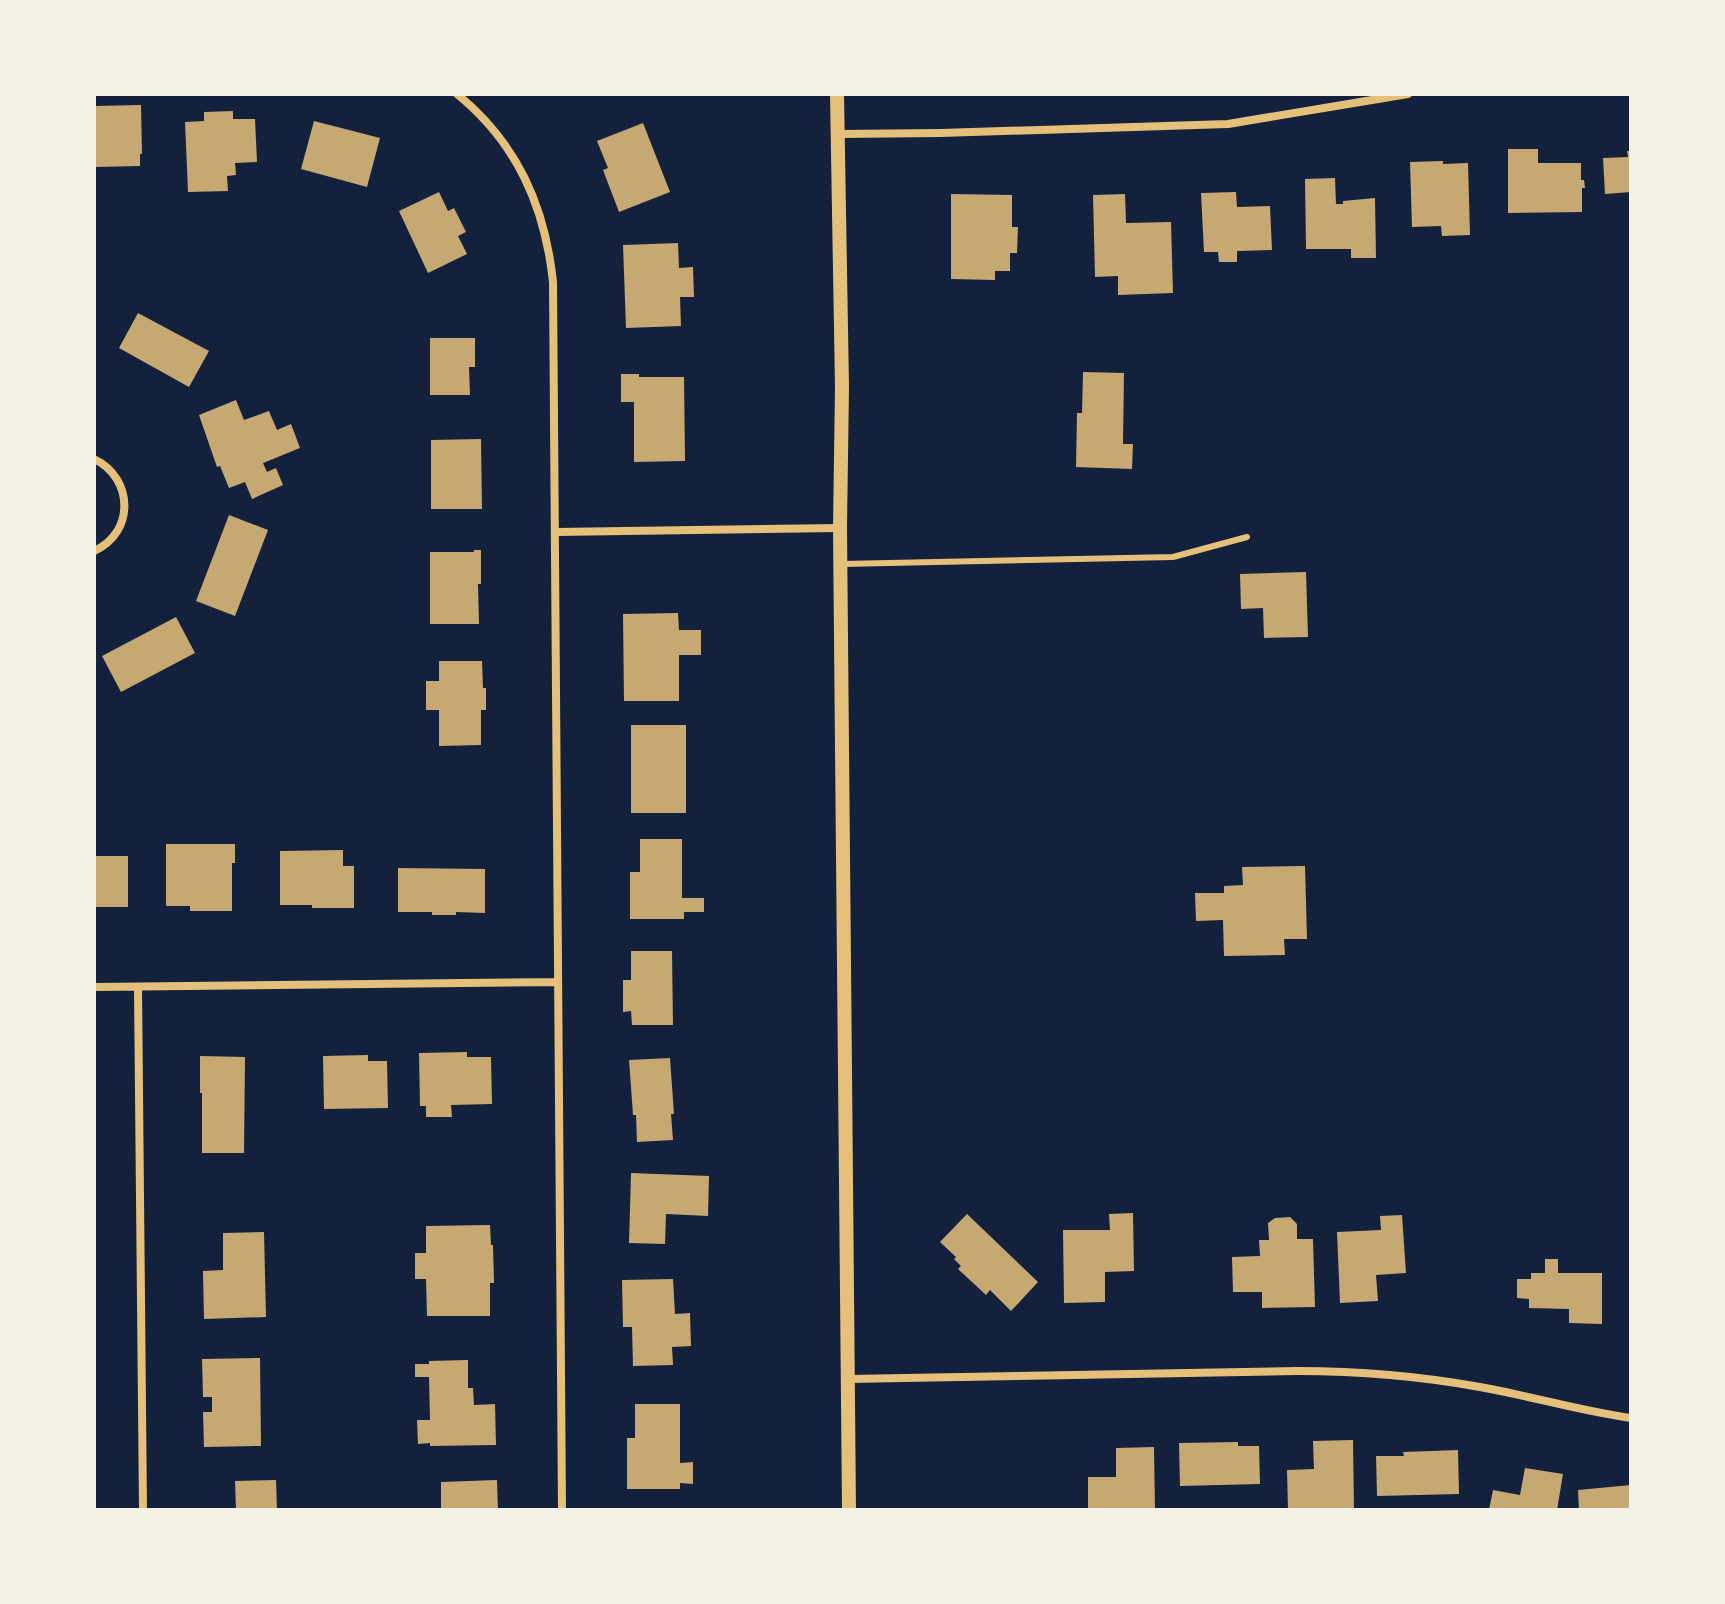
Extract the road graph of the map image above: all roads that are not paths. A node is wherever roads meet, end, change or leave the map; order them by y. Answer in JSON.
{"nodes":[{"id":1,"x":457,"y":94,"type":"edge"},
{"id":2,"x":837,"y":94,"type":"edge"},
{"id":3,"x":1408,"y":94,"type":"edge"},
{"id":4,"x":837,"y":134,"type":"junction"},
{"id":5,"x":94,"y":459,"type":"edge"},
{"id":6,"x":840,"y":528,"type":"junction"},
{"id":7,"x":556,"y":532,"type":"junction"},
{"id":8,"x":1247,"y":537,"type":"dead end"},
{"id":9,"x":94,"y":551,"type":"edge"},
{"id":10,"x":841,"y":564,"type":"junction"},
{"id":11,"x":558,"y":982,"type":"junction"},
{"id":12,"x":94,"y":987,"type":"edge"},
{"id":13,"x":138,"y":987,"type":"junction"},
{"id":14,"x":848,"y":1379,"type":"junction"},
{"id":15,"x":1631,"y":1418,"type":"edge"},
{"id":16,"x":143,"y":1510,"type":"edge"},
{"id":17,"x":562,"y":1510,"type":"edge"},
{"id":18,"x":849,"y":1510,"type":"edge"}],
"edges":[{"from":1,"to":7,"type":"street"},
{"from":2,"to":4,"type":"street"},
{"from":3,"to":4,"type":"street"},
{"from":4,"to":6,"type":"street"},
{"from":5,"to":9,"type":"street"},
{"from":6,"to":7,"type":"street"},
{"from":6,"to":10,"type":"street"},
{"from":7,"to":11,"type":"street"},
{"from":8,"to":10,"type":"lane"},
{"from":10,"to":14,"type":"street"},
{"from":11,"to":13,"type":"street"},
{"from":11,"to":17,"type":"street"},
{"from":12,"to":13,"type":"street"},
{"from":13,"to":16,"type":"street"},
{"from":14,"to":15,"type":"street"},
{"from":14,"to":18,"type":"street"}]}
